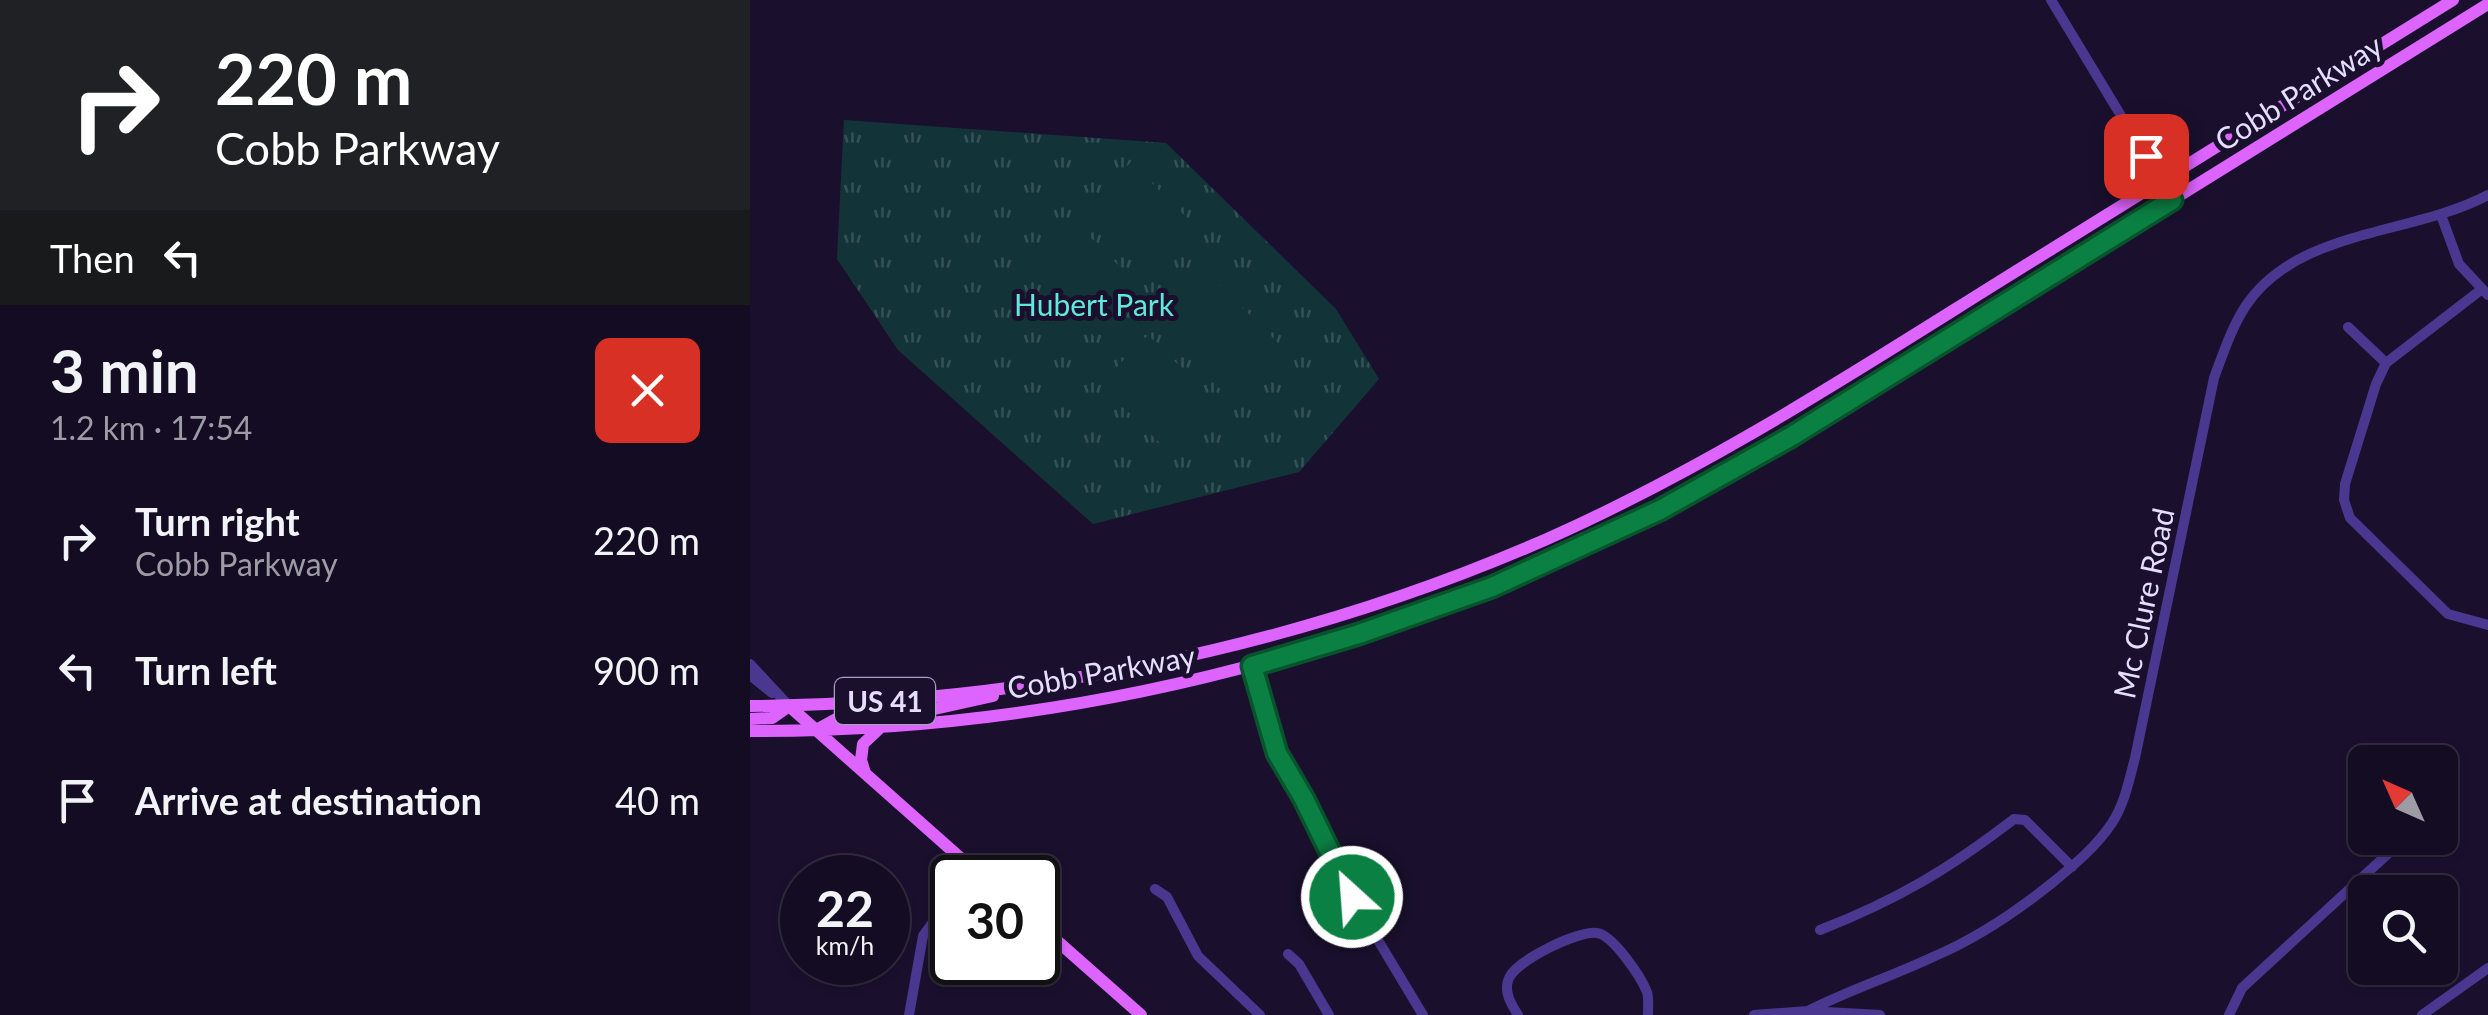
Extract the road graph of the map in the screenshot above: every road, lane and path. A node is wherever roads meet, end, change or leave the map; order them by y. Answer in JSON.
{"nodes":[{"id":1,"x":2051,"y":0,"type":"edge"},
{"id":2,"x":2453,"y":0,"type":"edge"},
{"id":3,"x":2488,"y":4,"type":"edge"},
{"id":4,"x":2161,"y":182,"type":"junction"},
{"id":5,"x":2488,"y":195,"type":"edge"},
{"id":6,"x":2172,"y":200,"type":"junction"},
{"id":7,"x":2441,"y":215,"type":"junction"},
{"id":8,"x":2485,"y":292,"type":"edge"},
{"id":9,"x":2348,"y":327,"type":"dead end"},
{"id":10,"x":2386,"y":363,"type":"junction"},
{"id":11,"x":2488,"y":624,"type":"edge"},
{"id":12,"x":750,"y":664,"type":"edge"},
{"id":13,"x":1252,"y":666,"type":"junction"},
{"id":14,"x":750,"y":674,"type":"edge"},
{"id":15,"x":1025,"y":685,"type":"junction"},
{"id":16,"x":750,"y":706,"type":"edge"},
{"id":17,"x":789,"y":706,"type":"junction"},
{"id":18,"x":750,"y":719,"type":"edge"},
{"id":19,"x":882,"y":727,"type":"junction"},
{"id":20,"x":816,"y":731,"type":"junction"},
{"id":21,"x":750,"y":732,"type":"edge"},
{"id":22,"x":866,"y":775,"type":"junction"},
{"id":23,"x":953,"y":852,"type":"junction"},
{"id":24,"x":953,"y":855,"type":"edge"},
{"id":25,"x":956,"y":855,"type":"edge"},
{"id":26,"x":2387,"y":855,"type":"edge"},
{"id":27,"x":2072,"y":867,"type":"junction"},
{"id":28,"x":1155,"y":888,"type":"dead end"},
{"id":29,"x":930,"y":926,"type":"edge"},
{"id":30,"x":1820,"y":930,"type":"dead end"},
{"id":31,"x":1060,"y":943,"type":"edge"},
{"id":32,"x":1288,"y":954,"type":"dead end"},
{"id":33,"x":2488,"y":968,"type":"edge"},
{"id":34,"x":1808,"y":1011,"type":"junction"},
{"id":35,"x":909,"y":1015,"type":"edge"},
{"id":36,"x":1141,"y":1015,"type":"edge"},
{"id":37,"x":1260,"y":1015,"type":"edge"},
{"id":38,"x":1329,"y":1015,"type":"edge"},
{"id":39,"x":1423,"y":1015,"type":"edge"},
{"id":40,"x":1518,"y":1015,"type":"edge"},
{"id":41,"x":1648,"y":1015,"type":"edge"},
{"id":42,"x":1754,"y":1015,"type":"edge"},
{"id":43,"x":1880,"y":1015,"type":"edge"},
{"id":44,"x":2229,"y":1015,"type":"edge"},
{"id":45,"x":2422,"y":1015,"type":"edge"}],
"edges":[{"from":1,"to":4,"type":"street"},
{"from":2,"to":4,"type":"main road","name":"Cobb Parkway","number":"US 41"},
{"from":3,"to":6,"type":"main road","name":"Cobb Parkway","number":"US 41"},
{"from":4,"to":6,"type":"street"},
{"from":4,"to":15,"type":"main road","name":"Cobb Parkway","number":"US 41"},
{"from":5,"to":7,"type":"street","name":"Mc Clure Road"},
{"from":6,"to":13,"type":"main road","name":"Cobb Parkway","number":"US 41"},
{"from":7,"to":8,"type":"street"},
{"from":7,"to":27,"type":"street","name":"Mc Clure Road"},
{"from":8,"to":10,"type":"street"},
{"from":9,"to":10,"type":"street"},
{"from":10,"to":11,"type":"street"},
{"from":12,"to":17,"type":"street"},
{"from":13,"to":19,"type":"main road","name":"Cobb Parkway","number":"US 41"},
{"from":13,"to":39,"type":"street"},
{"from":14,"to":17,"type":"street"},
{"from":15,"to":17,"type":"main road","name":"Cobb Parkway","number":"US 41"},
{"from":15,"to":20,"type":"main road"},
{"from":16,"to":17,"type":"main road","name":"Cobb Parkway","number":"US 41"},
{"from":17,"to":18,"type":"main road"},
{"from":17,"to":20,"type":"main road"},
{"from":19,"to":20,"type":"main road","name":"Cobb Parkway","number":"US 41"},
{"from":19,"to":22,"type":"main road"},
{"from":20,"to":21,"type":"main road","name":"Cobb Parkway","number":"US 41"},
{"from":20,"to":22,"type":"main road"},
{"from":22,"to":23,"type":"main road"},
{"from":23,"to":24,"type":"main road"},
{"from":23,"to":25,"type":"main road"},
{"from":26,"to":44,"type":"street"},
{"from":27,"to":30,"type":"street"},
{"from":27,"to":34,"type":"street","name":"Mc Clure Road"},
{"from":28,"to":37,"type":"street"},
{"from":29,"to":35,"type":"street"},
{"from":31,"to":36,"type":"main road"},
{"from":32,"to":38,"type":"street"},
{"from":33,"to":45,"type":"street"},
{"from":34,"to":42,"type":"street"},
{"from":34,"to":43,"type":"street"},
{"from":40,"to":41,"type":"street"}]}
